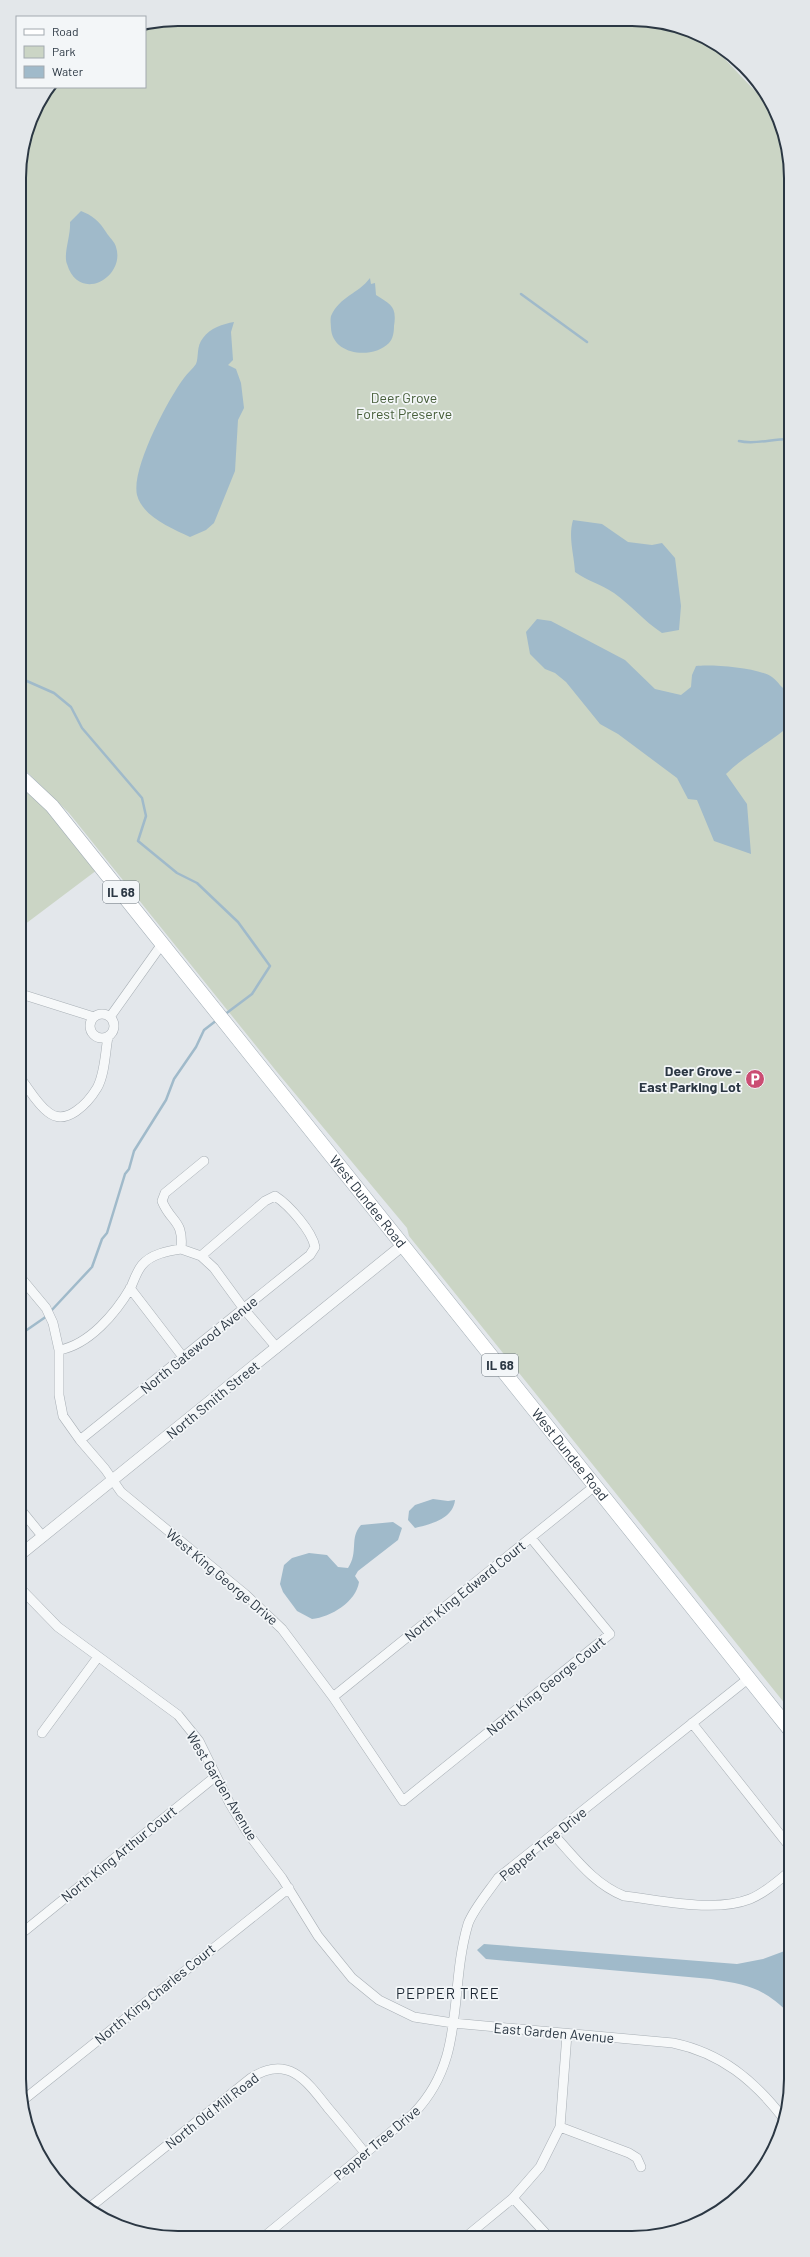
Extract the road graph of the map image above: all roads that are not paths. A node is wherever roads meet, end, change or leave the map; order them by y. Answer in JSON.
{"nodes":[{"id":1,"x":26,"y":782,"type":"edge"},
{"id":2,"x":162,"y":944,"type":"junction"},
{"id":3,"x":26,"y":996,"type":"edge"},
{"id":4,"x":94,"y":1017,"type":"junction"},
{"id":5,"x":110,"y":1017,"type":"junction"},
{"id":6,"x":108,"y":1037,"type":"junction"},
{"id":7,"x":26,"y":1085,"type":"edge"},
{"id":8,"x":204,"y":1162,"type":"dead end"},
{"id":9,"x":403,"y":1245,"type":"junction"},
{"id":10,"x":181,"y":1249,"type":"junction"},
{"id":11,"x":201,"y":1256,"type":"junction"},
{"id":12,"x":26,"y":1284,"type":"edge"},
{"id":13,"x":130,"y":1288,"type":"junction"},
{"id":14,"x":244,"y":1310,"type":"junction"},
{"id":15,"x":276,"y":1348,"type":"junction"},
{"id":16,"x":59,"y":1350,"type":"junction"},
{"id":17,"x":183,"y":1357,"type":"junction"},
{"id":18,"x":80,"y":1440,"type":"junction"},
{"id":19,"x":113,"y":1480,"type":"junction"},
{"id":20,"x":596,"y":1485,"type":"junction"},
{"id":21,"x":26,"y":1516,"type":"edge"},
{"id":22,"x":43,"y":1536,"type":"junction"},
{"id":23,"x":531,"y":1538,"type":"junction"},
{"id":24,"x":26,"y":1550,"type":"edge"},
{"id":25,"x":26,"y":1594,"type":"edge"},
{"id":26,"x":98,"y":1657,"type":"junction"},
{"id":27,"x":749,"y":1678,"type":"junction"},
{"id":28,"x":333,"y":1697,"type":"junction"},
{"id":29,"x":784,"y":1722,"type":"edge"},
{"id":30,"x":692,"y":1723,"type":"junction"},
{"id":31,"x":42,"y":1733,"type":"dead end"},
{"id":32,"x":216,"y":1776,"type":"junction"},
{"id":33,"x":403,"y":1801,"type":"joint"},
{"id":34,"x":554,"y":1835,"type":"junction"},
{"id":35,"x":784,"y":1839,"type":"edge"},
{"id":36,"x":784,"y":1876,"type":"edge"},
{"id":37,"x":288,"y":1888,"type":"junction"},
{"id":38,"x":26,"y":1930,"type":"edge"},
{"id":39,"x":325,"y":1945,"type":"joint"},
{"id":40,"x":453,"y":2023,"type":"junction"},
{"id":41,"x":568,"y":2034,"type":"junction"},
{"id":42,"x":27,"y":2097,"type":"edge"},
{"id":43,"x":780,"y":2114,"type":"edge"},
{"id":44,"x":560,"y":2127,"type":"junction"},
{"id":45,"x":366,"y":2153,"type":"junction"},
{"id":46,"x":641,"y":2167,"type":"dead end"},
{"id":47,"x":513,"y":2198,"type":"junction"},
{"id":48,"x":93,"y":2205,"type":"edge"},
{"id":49,"x":271,"y":2231,"type":"edge"},
{"id":50,"x":473,"y":2231,"type":"edge"},
{"id":51,"x":543,"y":2231,"type":"edge"}],
"edges":[{"from":1,"to":2,"type":"main road","name":"West Dundee Road","number":"IL 68"},
{"from":2,"to":5,"type":"street"},
{"from":2,"to":9,"type":"main road","name":"West Dundee Road","number":"IL 68"},
{"from":3,"to":4,"type":"street"},
{"from":4,"to":5,"type":"street"},
{"from":4,"to":6,"type":"street"},
{"from":5,"to":6,"type":"street"},
{"from":6,"to":7,"type":"street"},
{"from":8,"to":10,"type":"street"},
{"from":9,"to":15,"type":"street","name":"North Smith Street"},
{"from":9,"to":20,"type":"main road","name":"West Dundee Road","number":"IL 68"},
{"from":10,"to":11,"type":"street"},
{"from":10,"to":13,"type":"street"},
{"from":11,"to":14,"type":"street"},
{"from":11,"to":14,"type":"street","name":"North Gatewood Avenue"},
{"from":12,"to":16,"type":"street","name":"West King George Drive"},
{"from":13,"to":16,"type":"street"},
{"from":13,"to":17,"type":"street"},
{"from":14,"to":15,"type":"street"},
{"from":14,"to":17,"type":"street","name":"North Gatewood Avenue"},
{"from":15,"to":19,"type":"street","name":"North Smith Street"},
{"from":16,"to":18,"type":"street","name":"West King George Drive"},
{"from":17,"to":18,"type":"street","name":"North Gatewood Avenue"},
{"from":18,"to":19,"type":"street","name":"West King George Drive"},
{"from":19,"to":22,"type":"street","name":"North Smith Street"},
{"from":19,"to":28,"type":"street","name":"West King George Drive"},
{"from":20,"to":23,"type":"street","name":"North King Edward Court"},
{"from":20,"to":27,"type":"main road","name":"West Dundee Road","number":"IL 68"},
{"from":21,"to":22,"type":"street"},
{"from":22,"to":24,"type":"street","name":"North Smith Street"},
{"from":23,"to":28,"type":"street","name":"North King Edward Court"},
{"from":23,"to":33,"type":"street","name":"North King George Court"},
{"from":25,"to":26,"type":"street","name":"West Garden Avenue"},
{"from":26,"to":31,"type":"street"},
{"from":26,"to":32,"type":"street","name":"West Garden Avenue"},
{"from":27,"to":29,"type":"main road","number":"IL 68"},
{"from":27,"to":30,"type":"street","name":"Pepper Tree Drive"},
{"from":28,"to":33,"type":"street","name":"West King George Drive"},
{"from":30,"to":34,"type":"street","name":"Pepper Tree Drive"},
{"from":30,"to":35,"type":"street"},
{"from":32,"to":37,"type":"street","name":"West Garden Avenue"},
{"from":32,"to":38,"type":"street","name":"North King Arthur Court"},
{"from":34,"to":36,"type":"street"},
{"from":34,"to":40,"type":"street","name":"Pepper Tree Drive"},
{"from":37,"to":39,"type":"street","name":"West Garden Avenue"},
{"from":37,"to":42,"type":"street","name":"North King Charles Court"},
{"from":39,"to":40,"type":"street","name":"East Garden Avenue"},
{"from":40,"to":41,"type":"street","name":"East Garden Avenue"},
{"from":40,"to":45,"type":"street","name":"Pepper Tree Drive"},
{"from":41,"to":43,"type":"street","name":"East Garden Avenue"},
{"from":41,"to":44,"type":"street"},
{"from":44,"to":46,"type":"street"},
{"from":44,"to":47,"type":"street"},
{"from":45,"to":48,"type":"street","name":"North Old Mill Road"},
{"from":45,"to":49,"type":"street","name":"Pepper Tree Drive"},
{"from":47,"to":50,"type":"street"},
{"from":47,"to":51,"type":"street"}]}
